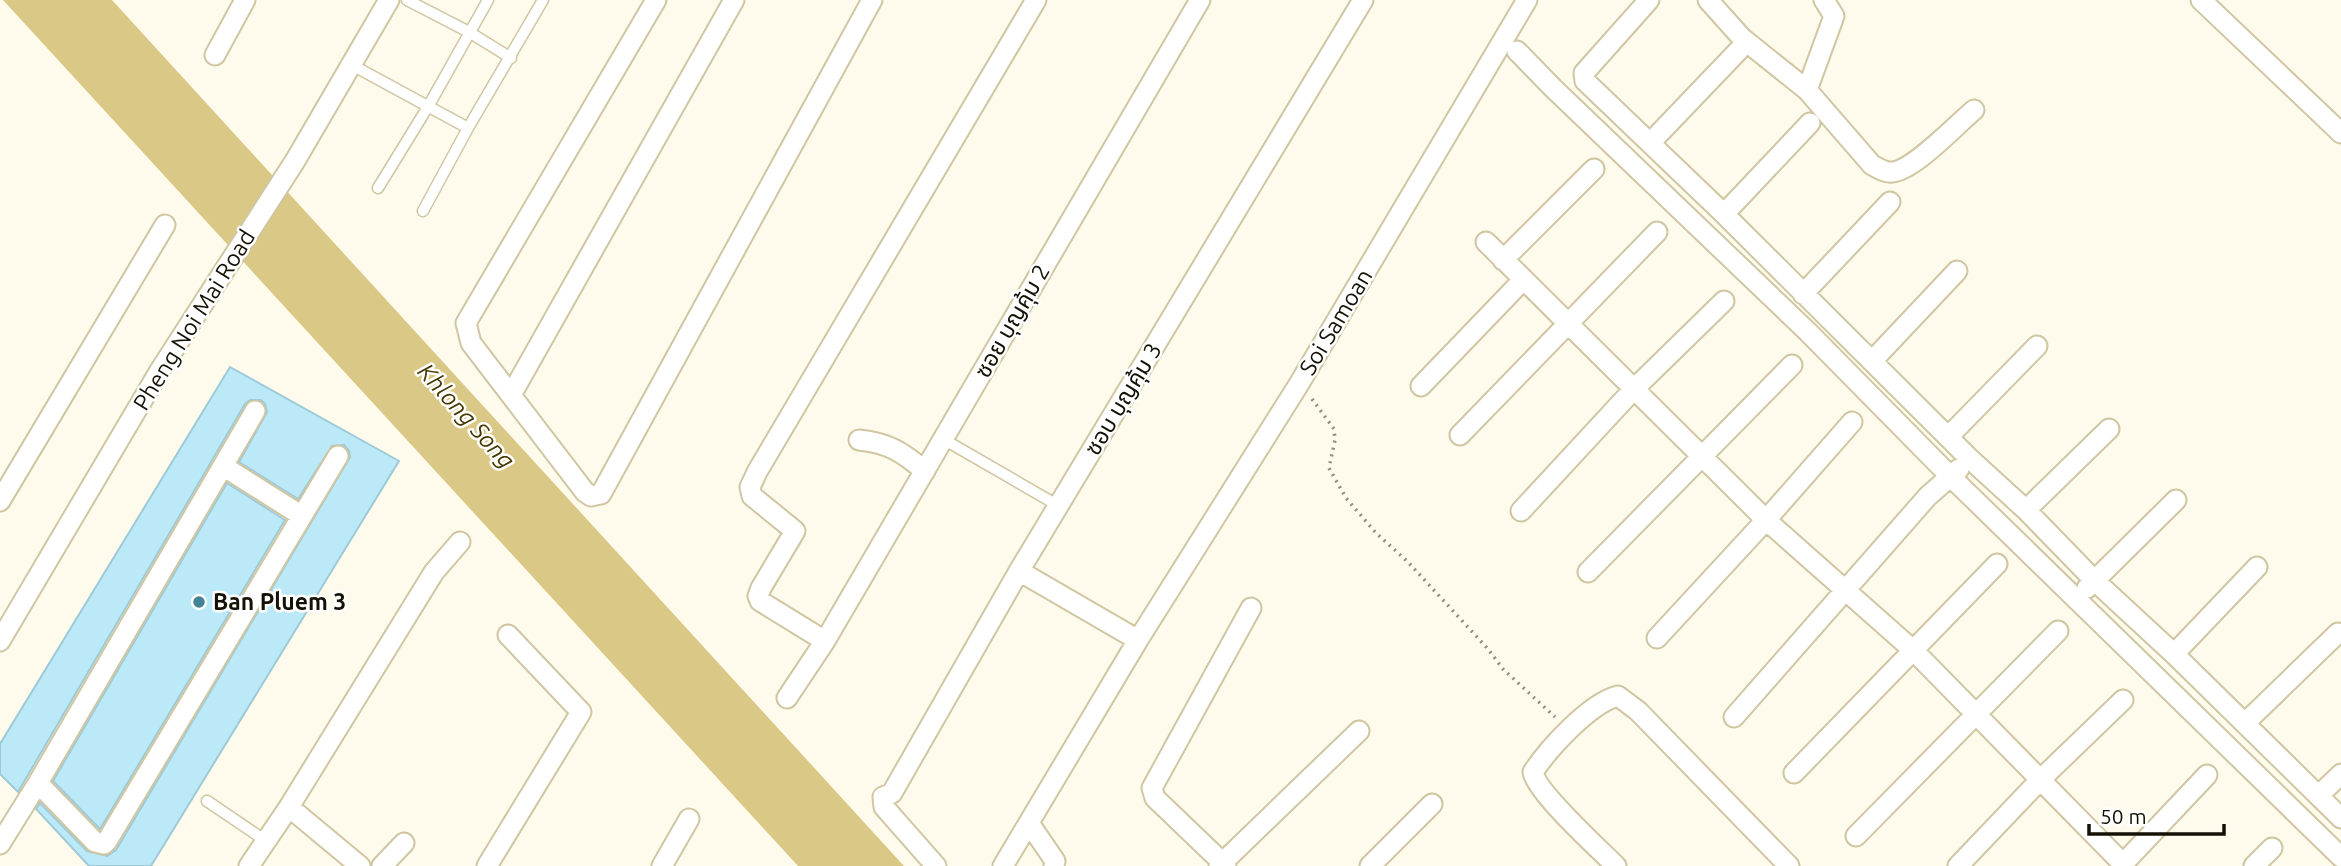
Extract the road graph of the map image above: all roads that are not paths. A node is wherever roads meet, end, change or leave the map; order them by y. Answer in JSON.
{"nodes":[{"id":1,"x":245,"y":0,"type":"edge"},
{"id":2,"x":389,"y":0,"type":"edge"},
{"id":3,"x":407,"y":0,"type":"edge"},
{"id":4,"x":488,"y":0,"type":"edge"},
{"id":5,"x":543,"y":0,"type":"edge"},
{"id":6,"x":656,"y":0,"type":"edge"},
{"id":7,"x":734,"y":0,"type":"edge"},
{"id":8,"x":872,"y":0,"type":"edge"},
{"id":9,"x":1036,"y":0,"type":"edge"},
{"id":10,"x":1200,"y":0,"type":"edge"},
{"id":11,"x":1363,"y":0,"type":"edge"},
{"id":12,"x":1527,"y":0,"type":"edge"},
{"id":13,"x":1649,"y":0,"type":"edge"},
{"id":14,"x":1708,"y":0,"type":"edge"},
{"id":15,"x":1824,"y":0,"type":"edge"},
{"id":16,"x":2201,"y":0,"type":"edge"},
{"id":17,"x":469,"y":32,"type":"junction"},
{"id":18,"x":1739,"y":50,"type":"dead end"},
{"id":19,"x":1517,"y":51,"type":"dead end"},
{"id":20,"x":215,"y":55,"type":"dead end"},
{"id":21,"x":511,"y":58,"type":"junction"},
{"id":22,"x":352,"y":65,"type":"junction"},
{"id":23,"x":1807,"y":90,"type":"junction"},
{"id":24,"x":429,"y":105,"type":"junction"},
{"id":25,"x":1974,"y":110,"type":"dead end"},
{"id":26,"x":1810,"y":123,"type":"dead end"},
{"id":27,"x":468,"y":128,"type":"junction"},
{"id":28,"x":2341,"y":133,"type":"edge"},
{"id":29,"x":1650,"y":143,"type":"junction"},
{"id":30,"x":1594,"y":169,"type":"dead end"},
{"id":31,"x":378,"y":188,"type":"dead end"},
{"id":32,"x":1890,"y":202,"type":"dead end"},
{"id":33,"x":423,"y":211,"type":"dead end"},
{"id":34,"x":1724,"y":214,"type":"junction"},
{"id":35,"x":165,"y":225,"type":"dead end"},
{"id":36,"x":1657,"y":232,"type":"dead end"},
{"id":37,"x":1486,"y":242,"type":"dead end"},
{"id":38,"x":1503,"y":260,"type":"junction"},
{"id":39,"x":1957,"y":271,"type":"dead end"},
{"id":40,"x":1523,"y":280,"type":"junction"},
{"id":41,"x":1803,"y":293,"type":"junction"},
{"id":42,"x":1724,"y":301,"type":"dead end"},
{"id":43,"x":1567,"y":325,"type":"junction"},
{"id":44,"x":2037,"y":346,"type":"dead end"},
{"id":45,"x":1872,"y":360,"type":"junction"},
{"id":46,"x":1792,"y":366,"type":"dead end"},
{"id":47,"x":1421,"y":387,"type":"dead end"},
{"id":48,"x":1633,"y":390,"type":"junction"},
{"id":49,"x":511,"y":394,"type":"junction"},
{"id":50,"x":255,"y":411,"type":"dead end"},
{"id":51,"x":1852,"y":422,"type":"dead end"},
{"id":52,"x":2109,"y":429,"type":"dead end"},
{"id":53,"x":1460,"y":435,"type":"dead end"},
{"id":54,"x":1948,"y":437,"type":"junction"},
{"id":55,"x":943,"y":439,"type":"junction"},
{"id":56,"x":859,"y":440,"type":"dead end"},
{"id":57,"x":338,"y":456,"type":"dead end"},
{"id":58,"x":1701,"y":456,"type":"junction"},
{"id":59,"x":1969,"y":458,"type":"junction"},
{"id":60,"x":223,"y":466,"type":"junction"},
{"id":61,"x":925,"y":471,"type":"junction"},
{"id":62,"x":1951,"y":477,"type":"junction"},
{"id":63,"x":2176,"y":500,"type":"dead end"},
{"id":64,"x":0,"y":501,"type":"edge"},
{"id":65,"x":1059,"y":506,"type":"junction"},
{"id":66,"x":2026,"y":510,"type":"junction"},
{"id":67,"x":1521,"y":511,"type":"dead end"},
{"id":68,"x":302,"y":516,"type":"junction"},
{"id":69,"x":1766,"y":520,"type":"junction"},
{"id":70,"x":460,"y":542,"type":"dead end"},
{"id":71,"x":1997,"y":564,"type":"dead end"},
{"id":72,"x":2256,"y":567,"type":"dead end"},
{"id":73,"x":1019,"y":571,"type":"junction"},
{"id":74,"x":1588,"y":572,"type":"dead end"},
{"id":75,"x":2095,"y":581,"type":"junction"},
{"id":76,"x":1845,"y":591,"type":"junction"},
{"id":77,"x":2077,"y":598,"type":"junction"},
{"id":78,"x":1251,"y":608,"type":"dead end"},
{"id":79,"x":2058,"y":631,"type":"dead end"},
{"id":80,"x":2338,"y":633,"type":"dead end"},
{"id":81,"x":508,"y":635,"type":"dead end"},
{"id":82,"x":1657,"y":638,"type":"dead end"},
{"id":83,"x":1139,"y":640,"type":"junction"},
{"id":84,"x":0,"y":641,"type":"edge"},
{"id":85,"x":825,"y":641,"type":"junction"},
{"id":86,"x":1914,"y":651,"type":"junction"},
{"id":87,"x":2174,"y":654,"type":"junction"},
{"id":88,"x":788,"y":698,"type":"dead end"},
{"id":89,"x":2123,"y":700,"type":"dead end"},
{"id":90,"x":1977,"y":715,"type":"junction"},
{"id":91,"x":1734,"y":717,"type":"dead end"},
{"id":92,"x":2245,"y":723,"type":"junction"},
{"id":93,"x":1359,"y":731,"type":"dead end"},
{"id":94,"x":1794,"y":773,"type":"dead end"},
{"id":95,"x":2341,"y":774,"type":"edge"},
{"id":96,"x":2207,"y":775,"type":"dead end"},
{"id":97,"x":2041,"y":779,"type":"junction"},
{"id":98,"x":38,"y":783,"type":"junction"},
{"id":99,"x":2319,"y":795,"type":"junction"},
{"id":100,"x":207,"y":801,"type":"dead end"},
{"id":101,"x":1432,"y":804,"type":"dead end"},
{"id":102,"x":289,"y":807,"type":"junction"},
{"id":103,"x":2341,"y":818,"type":"edge"},
{"id":104,"x":689,"y":820,"type":"dead end"},
{"id":105,"x":1029,"y":822,"type":"junction"},
{"id":106,"x":1856,"y":836,"type":"dead end"},
{"id":107,"x":266,"y":841,"type":"junction"},
{"id":108,"x":404,"y":843,"type":"dead end"},
{"id":109,"x":0,"y":844,"type":"edge"},
{"id":110,"x":2272,"y":848,"type":"dead end"},
{"id":111,"x":2341,"y":857,"type":"edge"},
{"id":112,"x":349,"y":863,"type":"edge"},
{"id":113,"x":1223,"y":865,"type":"edge"},
{"id":114,"x":2123,"y":865,"type":"edge"},
{"id":115,"x":249,"y":866,"type":"edge"},
{"id":116,"x":383,"y":866,"type":"edge"},
{"id":117,"x":487,"y":866,"type":"edge"},
{"id":118,"x":662,"y":866,"type":"edge"},
{"id":119,"x":936,"y":866,"type":"edge"},
{"id":120,"x":1003,"y":866,"type":"edge"},
{"id":121,"x":1054,"y":866,"type":"edge"},
{"id":122,"x":1370,"y":866,"type":"edge"},
{"id":123,"x":1616,"y":866,"type":"edge"},
{"id":124,"x":1789,"y":866,"type":"edge"},
{"id":125,"x":1958,"y":866,"type":"edge"},
{"id":126,"x":2254,"y":866,"type":"edge"}],
"edges":[{"from":1,"to":20,"type":"street"},
{"from":2,"to":22,"type":"street","name":"Pheng Noi Mai Road"},
{"from":3,"to":17,"type":"lane"},
{"from":4,"to":17,"type":"lane"},
{"from":5,"to":21,"type":"lane"},
{"from":6,"to":49,"type":"street"},
{"from":7,"to":49,"type":"street"},
{"from":8,"to":49,"type":"street"},
{"from":9,"to":85,"type":"street"},
{"from":10,"to":55,"type":"street","name":"ซอย บุญคุ้ม 2"},
{"from":11,"to":65,"type":"street","name":"ซอบ บุญคุ้ม 3"},
{"from":12,"to":83,"type":"street","name":"Soi Samoan"},
{"from":13,"to":29,"type":"street"},
{"from":14,"to":23,"type":"street"},
{"from":15,"to":23,"type":"street"},
{"from":16,"to":28,"type":"street"},
{"from":17,"to":21,"type":"lane"},
{"from":17,"to":24,"type":"lane"},
{"from":18,"to":29,"type":"street"},
{"from":19,"to":62,"type":"street"},
{"from":21,"to":27,"type":"lane"},
{"from":22,"to":24,"type":"lane"},
{"from":22,"to":84,"type":"street","name":"Pheng Noi Mai Road"},
{"from":23,"to":25,"type":"street"},
{"from":24,"to":27,"type":"lane"},
{"from":24,"to":31,"type":"lane"},
{"from":26,"to":34,"type":"street"},
{"from":27,"to":33,"type":"lane"},
{"from":29,"to":34,"type":"street"},
{"from":30,"to":38,"type":"street"},
{"from":32,"to":41,"type":"street"},
{"from":34,"to":41,"type":"street"},
{"from":35,"to":64,"type":"street"},
{"from":36,"to":43,"type":"street"},
{"from":37,"to":38,"type":"street"},
{"from":38,"to":40,"type":"street"},
{"from":39,"to":45,"type":"street"},
{"from":40,"to":43,"type":"street"},
{"from":40,"to":47,"type":"street"},
{"from":41,"to":45,"type":"street"},
{"from":42,"to":48,"type":"street"},
{"from":43,"to":48,"type":"street"},
{"from":43,"to":53,"type":"street"},
{"from":44,"to":54,"type":"street"},
{"from":45,"to":54,"type":"street"},
{"from":46,"to":58,"type":"street"},
{"from":48,"to":58,"type":"street"},
{"from":48,"to":67,"type":"street"},
{"from":50,"to":60,"type":"street"},
{"from":51,"to":69,"type":"street"},
{"from":52,"to":66,"type":"street"},
{"from":54,"to":59,"type":"street"},
{"from":55,"to":61,"type":"street","name":"ซอย บุญคุ้ม 2"},
{"from":55,"to":65,"type":"lane"},
{"from":56,"to":61,"type":"street"},
{"from":57,"to":68,"type":"street"},
{"from":58,"to":69,"type":"street"},
{"from":58,"to":74,"type":"street"},
{"from":59,"to":62,"type":"street"},
{"from":59,"to":66,"type":"street"},
{"from":60,"to":68,"type":"street"},
{"from":60,"to":98,"type":"street"},
{"from":61,"to":85,"type":"street","name":"ซอย บุญคุ้ม 2"},
{"from":62,"to":76,"type":"street"},
{"from":62,"to":77,"type":"street"},
{"from":63,"to":75,"type":"street"},
{"from":65,"to":73,"type":"street","name":"ซอบ บุญคุ้ม 3"},
{"from":66,"to":75,"type":"street"},
{"from":68,"to":98,"type":"street"},
{"from":69,"to":76,"type":"street"},
{"from":69,"to":82,"type":"street"},
{"from":70,"to":102,"type":"street"},
{"from":71,"to":86,"type":"street"},
{"from":72,"to":87,"type":"street"},
{"from":73,"to":83,"type":"street"},
{"from":73,"to":119,"type":"street","name":"ซอบ บุญคุ้ม 3"},
{"from":75,"to":77,"type":"street"},
{"from":75,"to":87,"type":"street"},
{"from":76,"to":86,"type":"street"},
{"from":76,"to":91,"type":"street"},
{"from":77,"to":111,"type":"street"},
{"from":78,"to":113,"type":"street"},
{"from":79,"to":90,"type":"street"},
{"from":80,"to":92,"type":"street"},
{"from":81,"to":117,"type":"street"},
{"from":83,"to":105,"type":"street","name":"Soi Samoan"},
{"from":85,"to":88,"type":"street","name":"ซอย บุญคุ้ม 2"},
{"from":86,"to":90,"type":"street"},
{"from":86,"to":94,"type":"street"},
{"from":87,"to":92,"type":"street"},
{"from":89,"to":97,"type":"street"},
{"from":90,"to":97,"type":"street"},
{"from":90,"to":106,"type":"street"},
{"from":92,"to":99,"type":"street"},
{"from":93,"to":113,"type":"street"},
{"from":95,"to":99,"type":"street"},
{"from":96,"to":114,"type":"street"},
{"from":97,"to":114,"type":"street"},
{"from":97,"to":125,"type":"street"},
{"from":98,"to":109,"type":"street"},
{"from":99,"to":103,"type":"street"},
{"from":100,"to":107,"type":"lane"},
{"from":101,"to":122,"type":"street"},
{"from":102,"to":107,"type":"street"},
{"from":102,"to":112,"type":"street"},
{"from":104,"to":118,"type":"street"},
{"from":105,"to":120,"type":"street","name":"Soi Samoan"},
{"from":105,"to":121,"type":"street"},
{"from":107,"to":115,"type":"street"},
{"from":108,"to":116,"type":"street"},
{"from":110,"to":126,"type":"street"},
{"from":123,"to":124,"type":"street"}]}
